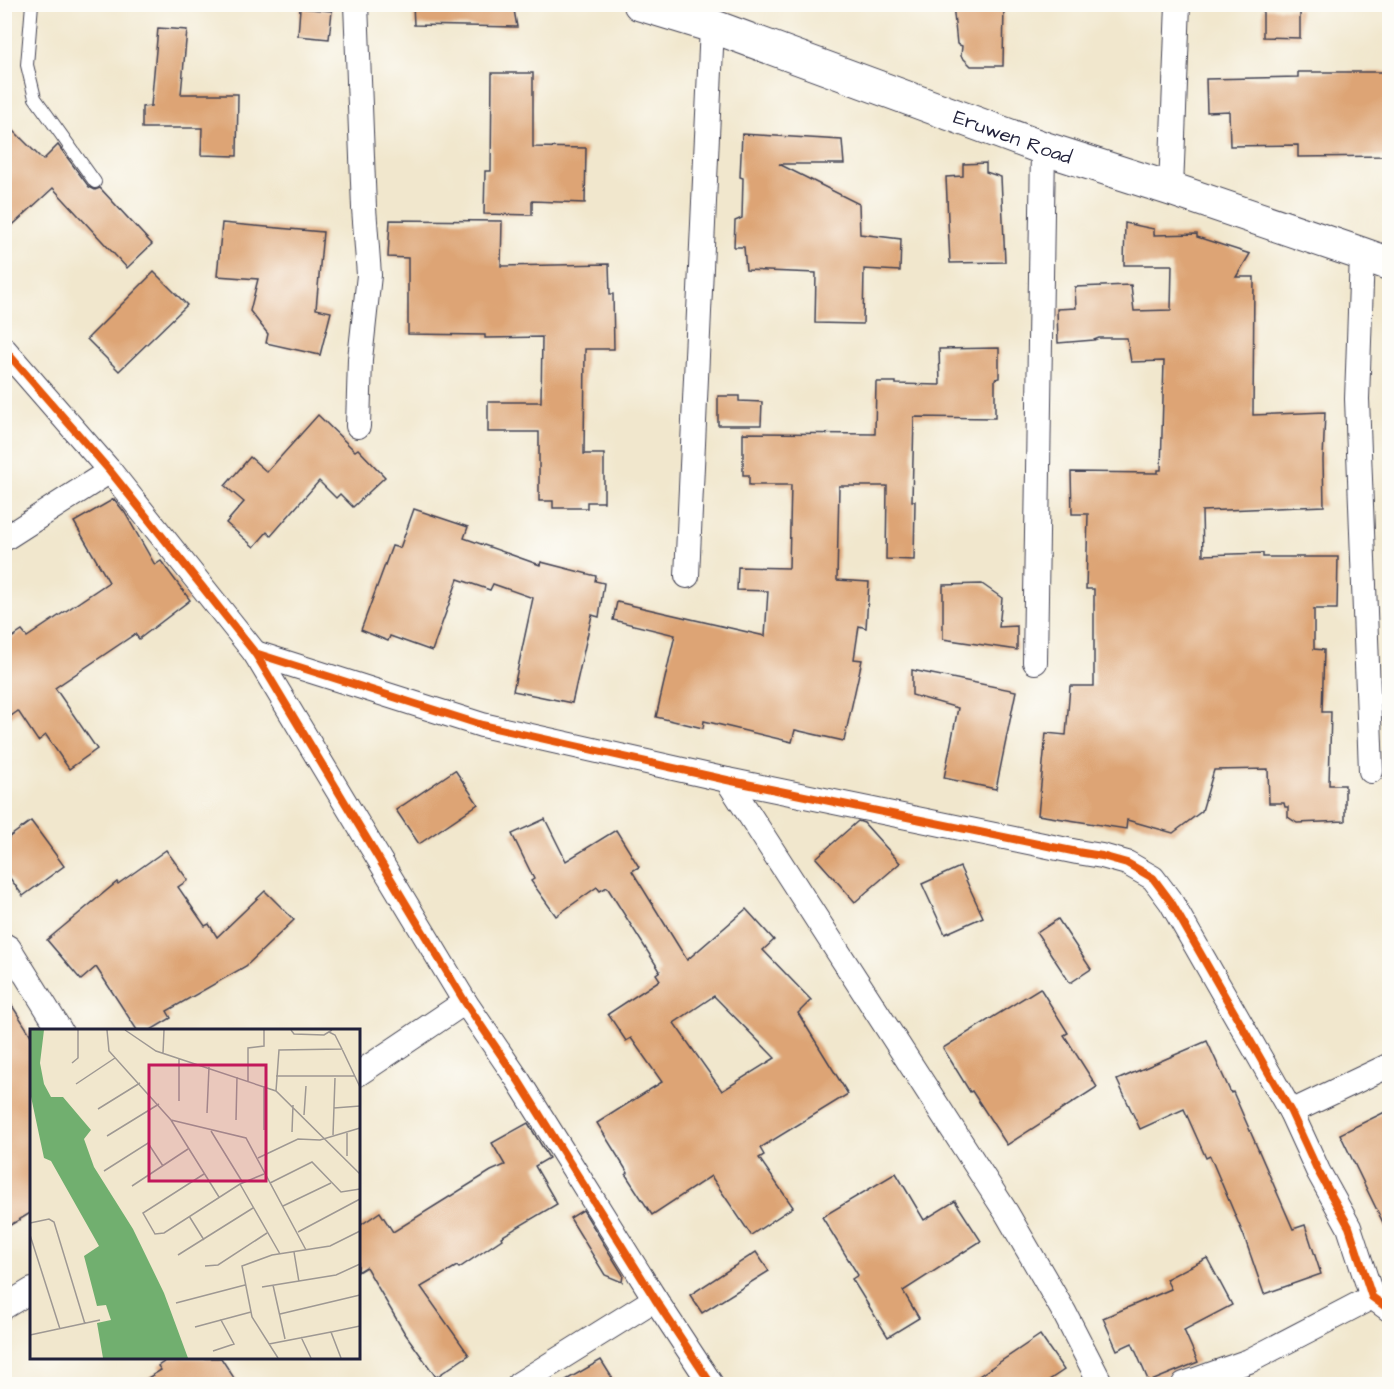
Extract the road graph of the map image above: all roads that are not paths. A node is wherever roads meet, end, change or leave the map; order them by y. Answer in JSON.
{"nodes":[{"id":1,"x":32,"y":4,"type":"edge"},
{"id":2,"x":356,"y":4,"type":"edge"},
{"id":3,"x":640,"y":4,"type":"edge"},
{"id":4,"x":1178,"y":4,"type":"edge"},
{"id":5,"x":712,"y":26,"type":"junction"},
{"id":6,"x":1043,"y":148,"type":"junction"},
{"id":7,"x":95,"y":182,"type":"dead end"},
{"id":8,"x":1171,"y":189,"type":"junction"},
{"id":9,"x":1376,"y":259,"type":"edge"},
{"id":10,"x":4,"y":349,"type":"edge"},
{"id":11,"x":358,"y":426,"type":"dead end"},
{"id":12,"x":110,"y":471,"type":"junction"},
{"id":13,"x":4,"y":539,"type":"edge"},
{"id":14,"x":687,"y":576,"type":"dead end"},
{"id":15,"x":255,"y":653,"type":"junction"},
{"id":16,"x":1035,"y":662,"type":"dead end"},
{"id":17,"x":1371,"y":771,"type":"dead end"},
{"id":18,"x":727,"y":780,"type":"junction"},
{"id":19,"x":4,"y":945,"type":"edge"},
{"id":20,"x":465,"y":1002,"type":"junction"},
{"id":21,"x":59,"y":1029,"type":"edge"},
{"id":22,"x":1389,"y":1065,"type":"edge"},
{"id":23,"x":360,"y":1073,"type":"edge"},
{"id":24,"x":1292,"y":1112,"type":"junction"},
{"id":25,"x":30,"y":1291,"type":"edge"},
{"id":26,"x":655,"y":1299,"type":"junction"},
{"id":27,"x":1381,"y":1304,"type":"edge"},
{"id":28,"x":4,"y":1307,"type":"edge"},
{"id":29,"x":519,"y":1384,"type":"edge"},
{"id":30,"x":711,"y":1384,"type":"edge"},
{"id":31,"x":1101,"y":1384,"type":"edge"},
{"id":32,"x":1184,"y":1384,"type":"edge"}],
"edges":[{"from":1,"to":7,"type":"lane"},
{"from":2,"to":11,"type":"street"},
{"from":3,"to":5,"type":"street","name":"Eruwen Road"},
{"from":4,"to":8,"type":"street"},
{"from":5,"to":6,"type":"street","name":"Eruwen Road"},
{"from":5,"to":14,"type":"street"},
{"from":6,"to":8,"type":"street","name":"Eruwen Road"},
{"from":6,"to":16,"type":"street"},
{"from":8,"to":9,"type":"street","name":"Eruwen Road"},
{"from":9,"to":17,"type":"street"},
{"from":10,"to":12,"type":"street"},
{"from":12,"to":13,"type":"street"},
{"from":12,"to":15,"type":"street"},
{"from":15,"to":18,"type":"street"},
{"from":15,"to":20,"type":"street"},
{"from":18,"to":24,"type":"street"},
{"from":18,"to":31,"type":"street"},
{"from":19,"to":21,"type":"street"},
{"from":20,"to":23,"type":"street"},
{"from":20,"to":26,"type":"street"},
{"from":22,"to":24,"type":"street"},
{"from":24,"to":27,"type":"street"},
{"from":25,"to":28,"type":"street"},
{"from":26,"to":29,"type":"street"},
{"from":26,"to":30,"type":"street"},
{"from":27,"to":32,"type":"street"}]}
